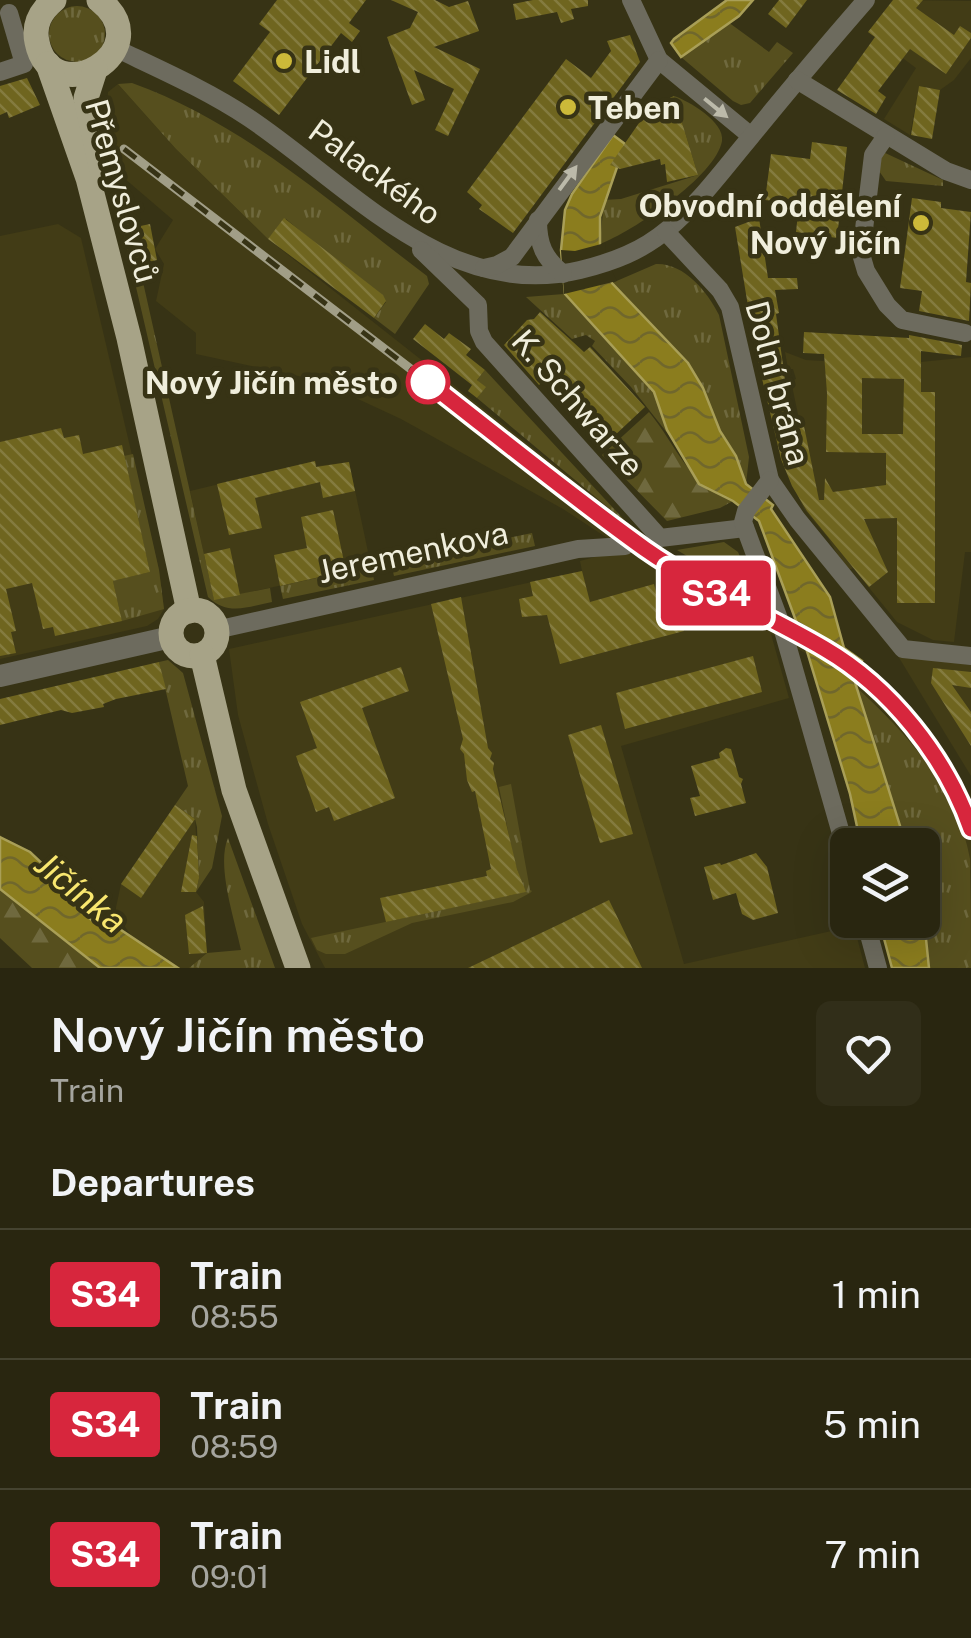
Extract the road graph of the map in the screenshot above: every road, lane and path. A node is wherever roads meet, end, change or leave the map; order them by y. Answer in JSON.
{"nodes":[{"id":1,"x":54,"y":0,"type":"edge"},
{"id":2,"x":631,"y":0,"type":"edge"},
{"id":3,"x":866,"y":0,"type":"edge"},
{"id":4,"x":100,"y":1,"type":"edge"},
{"id":5,"x":9,"y":14,"type":"dead end"},
{"id":6,"x":115,"y":48,"type":"junction"},
{"id":7,"x":659,"y":60,"type":"junction"},
{"id":8,"x":48,"y":64,"type":"junction"},
{"id":9,"x":95,"y":70,"type":"junction"},
{"id":10,"x":0,"y":72,"type":"edge"},
{"id":11,"x":797,"y":80,"type":"junction"},
{"id":12,"x":751,"y":136,"type":"junction"},
{"id":13,"x":886,"y":136,"type":"junction"},
{"id":14,"x":971,"y":180,"type":"edge"},
{"id":15,"x":538,"y":220,"type":"junction"},
{"id":16,"x":666,"y":232,"type":"junction"},
{"id":17,"x":410,"y":238,"type":"junction"},
{"id":18,"x":479,"y":269,"type":"junction"},
{"id":19,"x":563,"y":274,"type":"junction"},
{"id":20,"x":965,"y":333,"type":"dead end"},
{"id":21,"x":129,"y":338,"type":"junction"},
{"id":22,"x":765,"y":487,"type":"junction"},
{"id":23,"x":746,"y":524,"type":"junction"},
{"id":24,"x":625,"y":546,"type":"dead end"},
{"id":25,"x":188,"y":611,"type":"junction"},
{"id":26,"x":216,"y":630,"type":"junction"},
{"id":27,"x":171,"y":637,"type":"junction"},
{"id":28,"x":202,"y":655,"type":"junction"},
{"id":29,"x":971,"y":656,"type":"edge"},
{"id":30,"x":0,"y":676,"type":"edge"},
{"id":31,"x":839,"y":828,"type":"edge"},
{"id":32,"x":870,"y":938,"type":"edge"},
{"id":33,"x":298,"y":968,"type":"edge"},
{"id":34,"x":878,"y":968,"type":"edge"}],
"edges":[{"from":1,"to":8,"type":"main road","name":"Přemyslovců"},
{"from":2,"to":7,"type":"street"},
{"from":3,"to":11,"type":"street","name":"Palackého"},
{"from":4,"to":6,"type":"main road"},
{"from":5,"to":10,"type":"street"},
{"from":6,"to":9,"type":"main road"},
{"from":6,"to":17,"type":"street","name":"Palackého"},
{"from":7,"to":12,"type":"street","one_way":true},
{"from":15,"to":7,"type":"street","one_way":true},
{"from":8,"to":9,"type":"main road"},
{"from":8,"to":21,"type":"main road","name":"Přemyslovců"},
{"from":9,"to":21,"type":"main road","name":"Přemyslovců"},
{"from":11,"to":12,"type":"street","name":"Palackého"},
{"from":11,"to":13,"type":"street"},
{"from":12,"to":16,"type":"street","name":"Palackého"},
{"from":13,"to":14,"type":"street"},
{"from":13,"to":20,"type":"street"},
{"from":15,"to":18,"type":"street"},
{"from":15,"to":19,"type":"street"},
{"from":16,"to":19,"type":"street","name":"Palackého"},
{"from":16,"to":22,"type":"street","name":"Dolní brána"},
{"from":17,"to":18,"type":"street","name":"Palackého"},
{"from":17,"to":23,"type":"street","name":"K. Schwarze"},
{"from":18,"to":19,"type":"street","name":"Palackého"},
{"from":21,"to":25,"type":"main road","name":"Přemyslovců"},
{"from":22,"to":23,"type":"street"},
{"from":22,"to":29,"type":"street","name":"Dolní brána"},
{"from":23,"to":31,"type":"street"},
{"from":24,"to":26,"type":"street","name":"Jeremenkova"},
{"from":25,"to":26,"type":"main road"},
{"from":25,"to":27,"type":"main road"},
{"from":26,"to":28,"type":"main road"},
{"from":27,"to":28,"type":"main road"},
{"from":27,"to":30,"type":"street"},
{"from":28,"to":33,"type":"main road"},
{"from":32,"to":34,"type":"street"}]}
